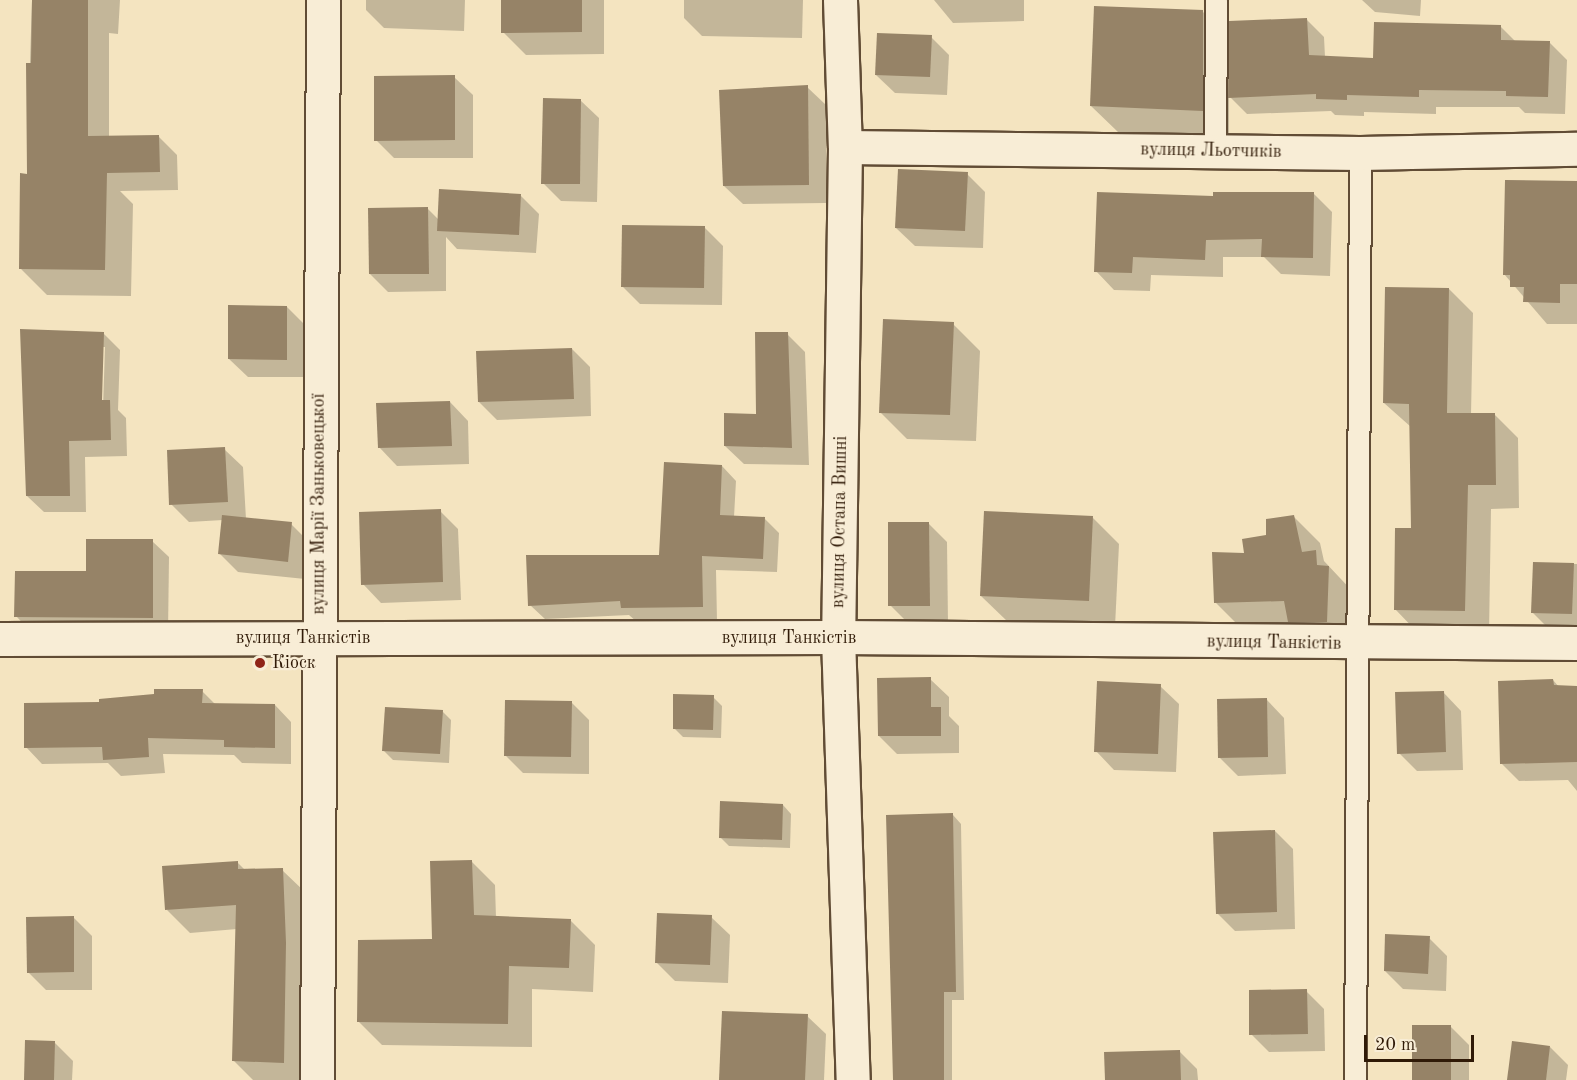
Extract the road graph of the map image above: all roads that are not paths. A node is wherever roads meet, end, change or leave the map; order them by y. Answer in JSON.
{"nodes":[{"id":1,"x":323,"y":0,"type":"edge"},
{"id":2,"x":840,"y":0,"type":"edge"},
{"id":3,"x":1216,"y":0,"type":"edge"},
{"id":4,"x":845,"y":147,"type":"junction"},
{"id":5,"x":1577,"y":149,"type":"edge"},
{"id":6,"x":1215,"y":151,"type":"junction"},
{"id":7,"x":1360,"y":153,"type":"junction"},
{"id":8,"x":838,"y":637,"type":"junction"},
{"id":9,"x":0,"y":639,"type":"edge"},
{"id":10,"x":318,"y":639,"type":"junction"},
{"id":11,"x":1577,"y":643,"type":"edge"},
{"id":12,"x":1357,"y":644,"type":"junction"},
{"id":13,"x":317,"y":1080,"type":"edge"},
{"id":14,"x":853,"y":1080,"type":"edge"},
{"id":15,"x":1355,"y":1080,"type":"edge"}],
"edges":[{"from":1,"to":10,"type":"street","name":"вулиця Марії Заньковецької"},
{"from":2,"to":4,"type":"street","name":"вулиця Остапа Вишні"},
{"from":3,"to":6,"type":"lane"},
{"from":4,"to":6,"type":"street","name":"вулиця Льотчиків"},
{"from":4,"to":8,"type":"street","name":"вулиця Остапа Вишні"},
{"from":5,"to":7,"type":"street","name":"вулиця Льотчиків"},
{"from":6,"to":7,"type":"street","name":"вулиця Льотчиків"},
{"from":7,"to":12,"type":"lane"},
{"from":8,"to":10,"type":"street","name":"вулиця Танкістів"},
{"from":8,"to":12,"type":"street","name":"вулиця Танкістів"},
{"from":8,"to":14,"type":"street","name":"вулиця Остапа Вишні"},
{"from":9,"to":10,"type":"street","name":"вулиця Танкістів"},
{"from":10,"to":13,"type":"street","name":"вулиця Марії Заньковецької"},
{"from":11,"to":12,"type":"street","name":"вулиця Танкістів"},
{"from":12,"to":15,"type":"lane"}]}
